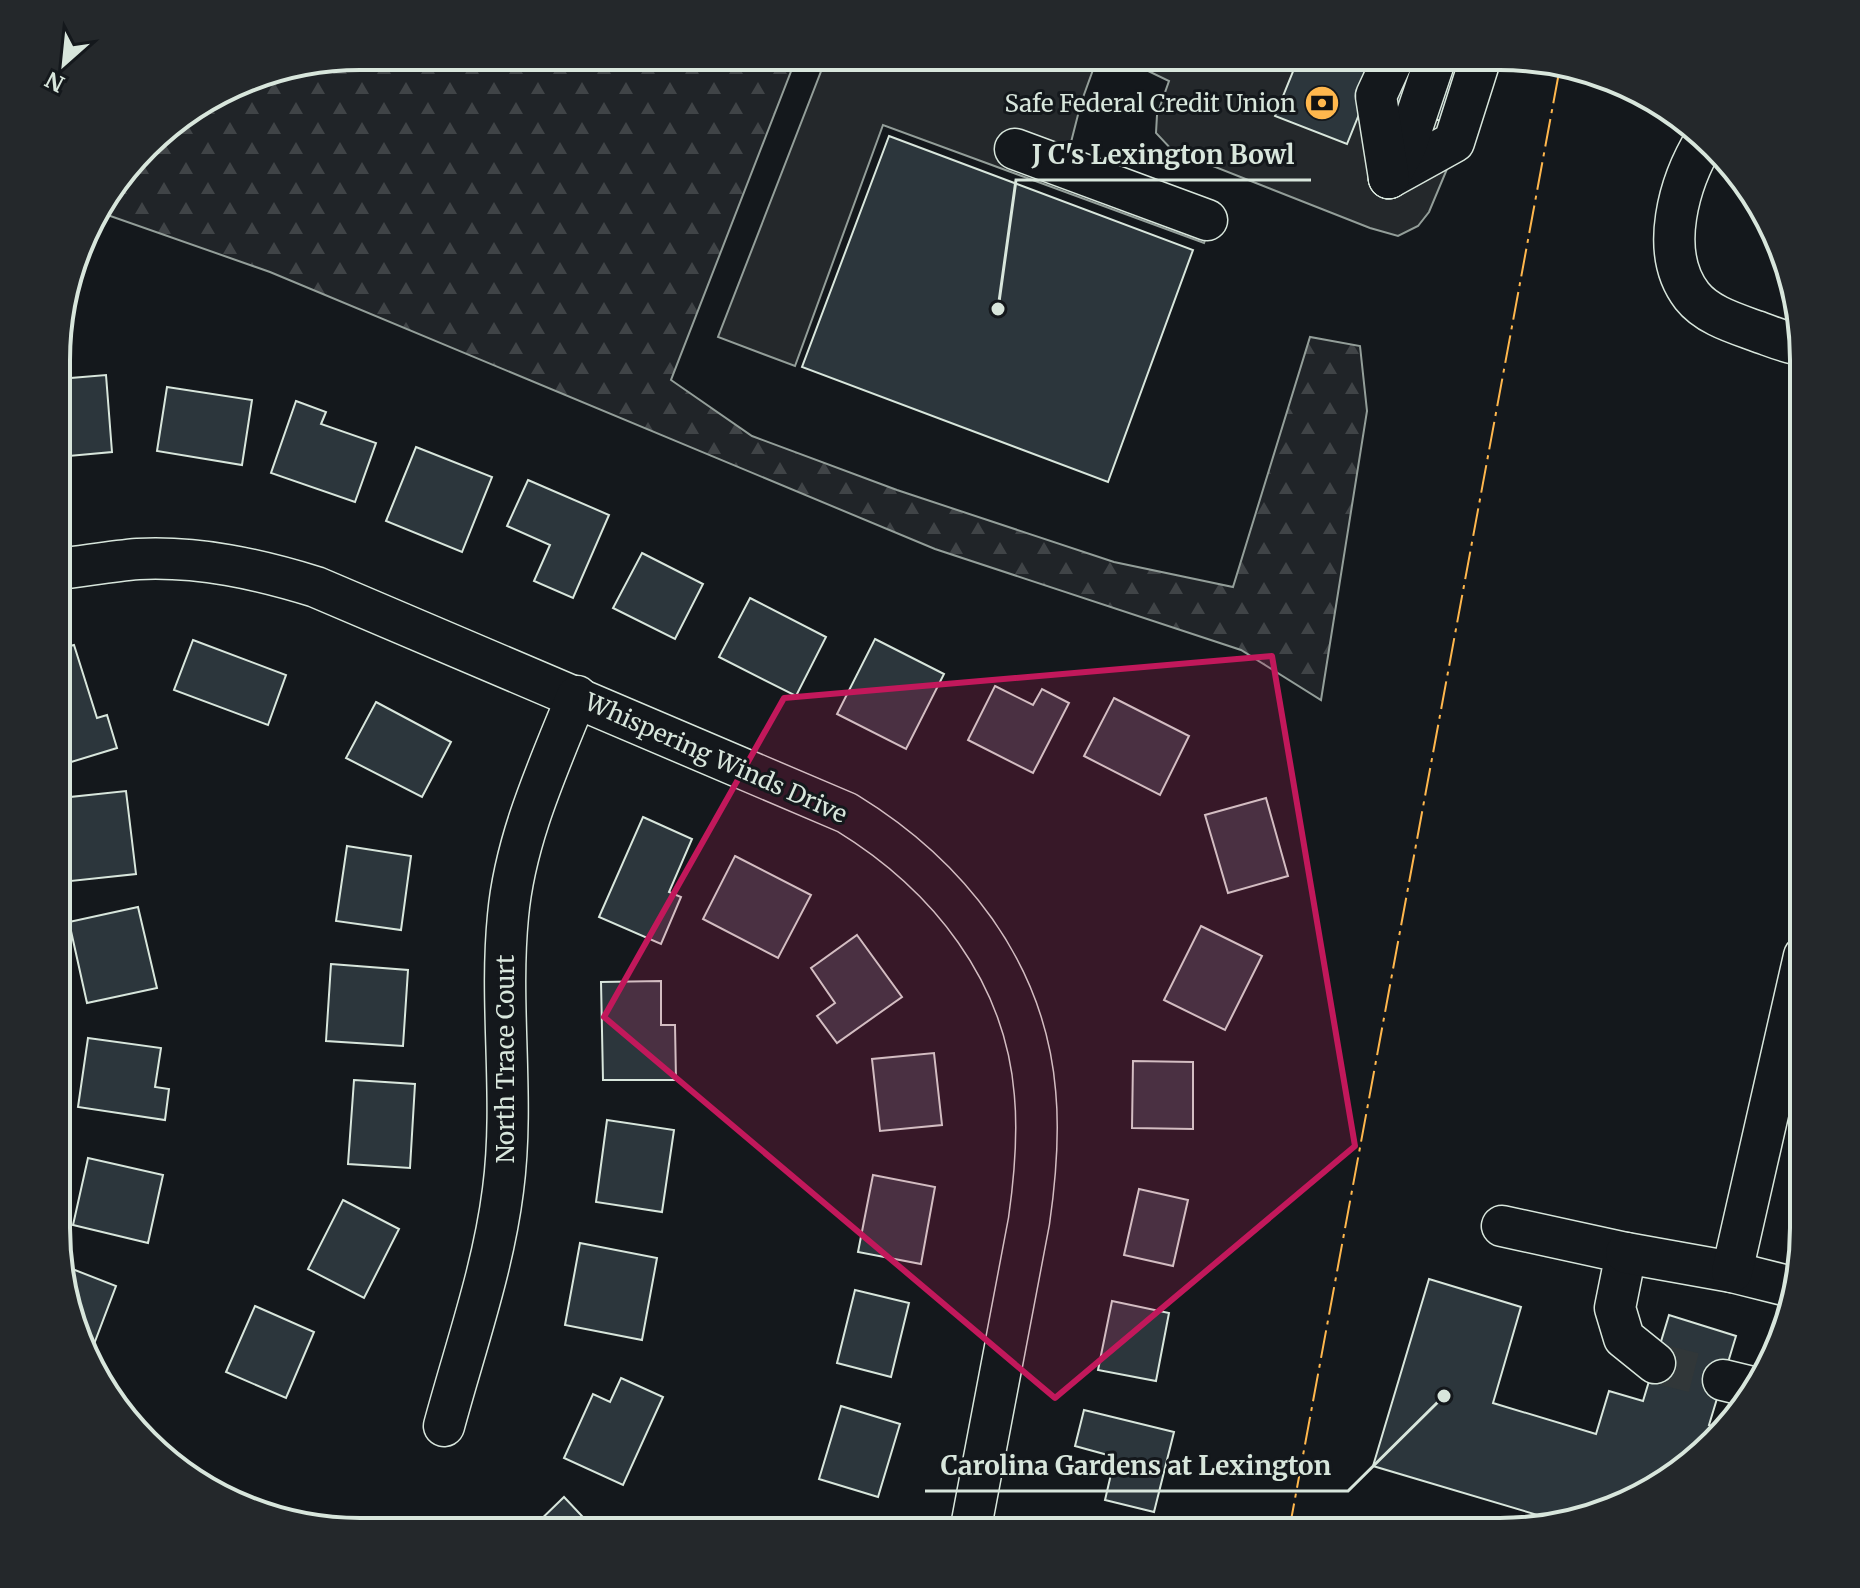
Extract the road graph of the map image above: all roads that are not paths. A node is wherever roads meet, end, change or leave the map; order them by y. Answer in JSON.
{"nodes":[{"id":1,"x":1388,"y":70,"type":"edge"},
{"id":2,"x":1398,"y":70,"type":"edge"},
{"id":3,"x":1416,"y":70,"type":"edge"},
{"id":4,"x":1432,"y":70,"type":"edge"},
{"id":5,"x":1456,"y":70,"type":"edge"},
{"id":6,"x":1477,"y":70,"type":"edge"},
{"id":7,"x":1015,"y":149,"type":"dead end"},
{"id":8,"x":1700,"y":150,"type":"edge"},
{"id":9,"x":1389,"y":178,"type":"junction"},
{"id":10,"x":1207,"y":220,"type":"dead end"},
{"id":11,"x":1789,"y":341,"type":"edge"},
{"id":12,"x":70,"y":568,"type":"edge"},
{"id":13,"x":577,"y":696,"type":"junction"},
{"id":14,"x":1790,"y":1017,"type":"edge"},
{"id":15,"x":1502,"y":1226,"type":"dead end"},
{"id":16,"x":1626,"y":1253,"type":"junction"},
{"id":17,"x":1732,"y":1272,"type":"junction"},
{"id":18,"x":1784,"y":1285,"type":"edge"},
{"id":19,"x":1655,"y":1363,"type":"tunnel mouth"},
{"id":20,"x":444,"y":1426,"type":"dead end"},
{"id":21,"x":973,"y":1518,"type":"edge"}],
"edges":[{"from":1,"to":9,"type":"street"},
{"from":2,"to":9,"type":"street"},
{"from":3,"to":9,"type":"street"},
{"from":4,"to":9,"type":"street"},
{"from":5,"to":9,"type":"street"},
{"from":6,"to":9,"type":"street"},
{"from":7,"to":10,"type":"street"},
{"from":8,"to":11,"type":"street"},
{"from":12,"to":13,"type":"street","name":"Whispering Winds Drive"},
{"from":13,"to":20,"type":"street","name":"North Trace Court"},
{"from":13,"to":21,"type":"street","name":"Whispering Winds Drive"},
{"from":14,"to":17,"type":"street"},
{"from":15,"to":16,"type":"street"},
{"from":16,"to":17,"type":"street"},
{"from":16,"to":19,"type":"street"},
{"from":17,"to":18,"type":"street"}]}
